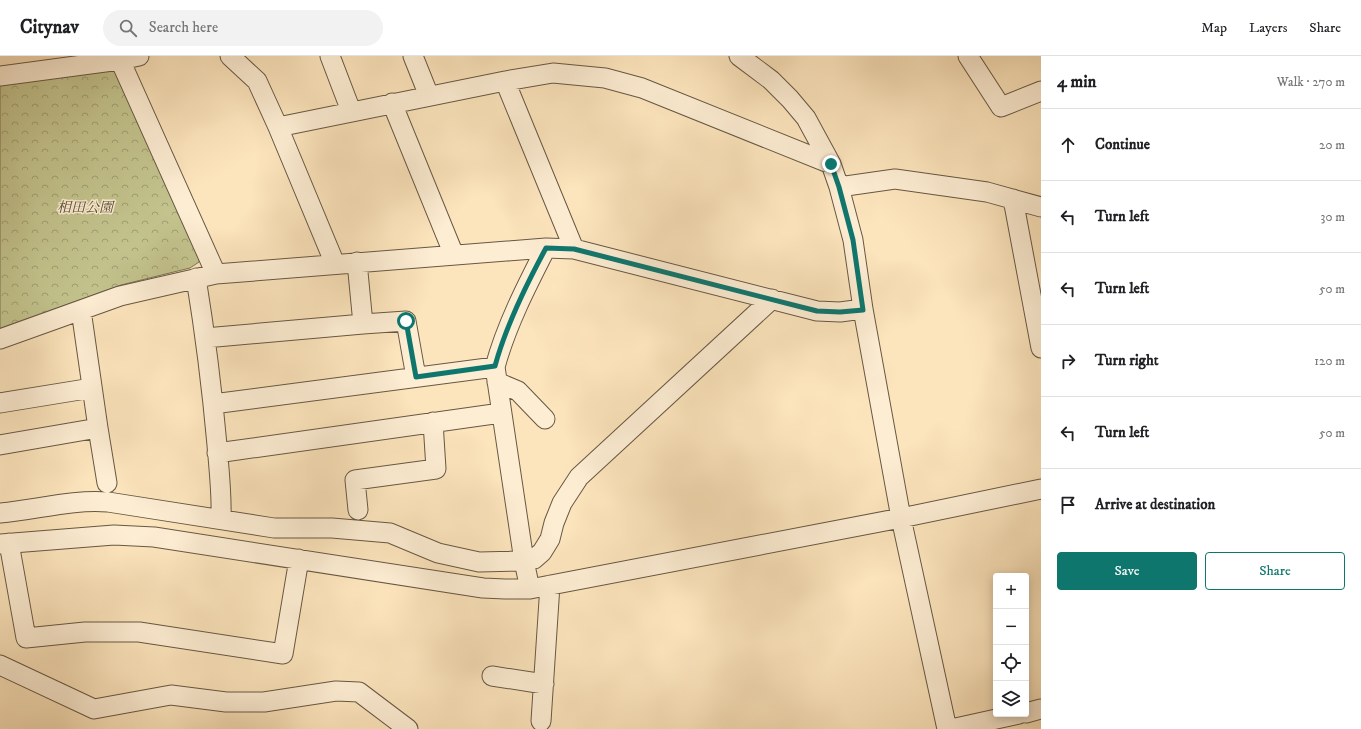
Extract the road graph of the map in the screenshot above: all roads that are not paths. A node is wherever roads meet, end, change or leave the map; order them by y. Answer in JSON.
{"nodes":[{"id":1,"x":139,"y":56,"type":"edge"},
{"id":2,"x":231,"y":56,"type":"edge"},
{"id":3,"x":330,"y":56,"type":"edge"},
{"id":4,"x":413,"y":56,"type":"edge"},
{"id":5,"x":739,"y":56,"type":"edge"},
{"id":6,"x":968,"y":56,"type":"edge"},
{"id":7,"x":120,"y":60,"type":"junction"},
{"id":8,"x":0,"y":76,"type":"edge"},
{"id":9,"x":505,"y":80,"type":"junction"},
{"id":10,"x":1041,"y":91,"type":"edge"},
{"id":11,"x":430,"y":96,"type":"junction"},
{"id":12,"x":392,"y":103,"type":"junction"},
{"id":13,"x":351,"y":111,"type":"junction"},
{"id":14,"x":278,"y":127,"type":"junction"},
{"id":15,"x":831,"y":164,"type":"junction"},
{"id":16,"x":839,"y":187,"type":"junction"},
{"id":17,"x":1013,"y":199,"type":"junction"},
{"id":18,"x":1041,"y":207,"type":"edge"},
{"id":19,"x":546,"y":248,"type":"junction"},
{"id":20,"x":574,"y":249,"type":"junction"},
{"id":21,"x":454,"y":255,"type":"junction"},
{"id":22,"x":357,"y":262,"type":"junction"},
{"id":23,"x":335,"y":264,"type":"junction"},
{"id":24,"x":216,"y":274,"type":"junction"},
{"id":25,"x":196,"y":278,"type":"junction"},
{"id":26,"x":772,"y":299,"type":"junction"},
{"id":27,"x":81,"y":310,"type":"junction"},
{"id":28,"x":863,"y":310,"type":"junction"},
{"id":29,"x":363,"y":324,"type":"junction"},
{"id":30,"x":205,"y":338,"type":"junction"},
{"id":31,"x":0,"y":339,"type":"edge"},
{"id":32,"x":1041,"y":348,"type":"edge"},
{"id":33,"x":496,"y":374,"type":"junction"},
{"id":34,"x":416,"y":377,"type":"junction"},
{"id":35,"x":92,"y":388,"type":"junction"},
{"id":36,"x":0,"y":403,"type":"edge"},
{"id":37,"x":213,"y":404,"type":"junction"},
{"id":38,"x":501,"y":413,"type":"junction"},
{"id":39,"x":545,"y":419,"type":"dead end"},
{"id":40,"x":433,"y":422,"type":"junction"},
{"id":41,"x":98,"y":428,"type":"junction"},
{"id":42,"x":0,"y":446,"type":"edge"},
{"id":43,"x":217,"y":453,"type":"junction"},
{"id":44,"x":107,"y":483,"type":"dead end"},
{"id":45,"x":1041,"y":489,"type":"edge"},
{"id":46,"x":358,"y":510,"type":"dead end"},
{"id":47,"x":0,"y":512,"type":"edge"},
{"id":48,"x":901,"y":518,"type":"junction"},
{"id":49,"x":221,"y":519,"type":"junction"},
{"id":50,"x":4,"y":544,"type":"edge"},
{"id":51,"x":299,"y":559,"type":"junction"},
{"id":52,"x":524,"y":561,"type":"junction"},
{"id":53,"x":550,"y":585,"type":"junction"},
{"id":54,"x":530,"y":589,"type":"junction"},
{"id":55,"x":0,"y":665,"type":"edge"},
{"id":56,"x":492,"y":676,"type":"dead end"},
{"id":57,"x":544,"y":684,"type":"junction"},
{"id":58,"x":1041,"y":709,"type":"edge"},
{"id":59,"x":1029,"y":711,"type":"edge"},
{"id":60,"x":1005,"y":717,"type":"edge"},
{"id":61,"x":541,"y":721,"type":"dead end"},
{"id":62,"x":408,"y":729,"type":"edge"},
{"id":63,"x":947,"y":729,"type":"edge"},
{"id":64,"x":951,"y":729,"type":"edge"}],
"edges":[{"from":1,"to":7,"type":"street"},
{"from":2,"to":14,"type":"street"},
{"from":3,"to":13,"type":"street"},
{"from":4,"to":11,"type":"street"},
{"from":5,"to":15,"type":"street"},
{"from":6,"to":10,"type":"street"},
{"from":7,"to":8,"type":"street"},
{"from":7,"to":24,"type":"street"},
{"from":9,"to":11,"type":"street"},
{"from":9,"to":15,"type":"street"},
{"from":9,"to":20,"type":"street"},
{"from":11,"to":12,"type":"street"},
{"from":12,"to":13,"type":"street"},
{"from":12,"to":21,"type":"street"},
{"from":13,"to":14,"type":"street"},
{"from":14,"to":23,"type":"street"},
{"from":15,"to":16,"type":"street"},
{"from":16,"to":17,"type":"street"},
{"from":16,"to":28,"type":"street"},
{"from":17,"to":18,"type":"street"},
{"from":17,"to":32,"type":"street"},
{"from":19,"to":20,"type":"street"},
{"from":19,"to":21,"type":"street"},
{"from":19,"to":33,"type":"street"},
{"from":20,"to":26,"type":"street"},
{"from":21,"to":22,"type":"street"},
{"from":22,"to":23,"type":"street"},
{"from":22,"to":29,"type":"street"},
{"from":23,"to":24,"type":"street"},
{"from":24,"to":25,"type":"street"},
{"from":25,"to":27,"type":"street"},
{"from":25,"to":30,"type":"street"},
{"from":26,"to":28,"type":"street"},
{"from":26,"to":52,"type":"street"},
{"from":27,"to":31,"type":"street"},
{"from":27,"to":35,"type":"street"},
{"from":28,"to":48,"type":"street"},
{"from":29,"to":30,"type":"street"},
{"from":29,"to":34,"type":"street"},
{"from":30,"to":37,"type":"street"},
{"from":33,"to":34,"type":"street"},
{"from":33,"to":38,"type":"street"},
{"from":33,"to":39,"type":"street"},
{"from":34,"to":37,"type":"street"},
{"from":35,"to":36,"type":"street"},
{"from":35,"to":41,"type":"street"},
{"from":37,"to":43,"type":"street"},
{"from":38,"to":40,"type":"street"},
{"from":38,"to":52,"type":"street"},
{"from":40,"to":43,"type":"street"},
{"from":40,"to":46,"type":"street"},
{"from":41,"to":42,"type":"street"},
{"from":41,"to":44,"type":"street"},
{"from":43,"to":49,"type":"street"},
{"from":45,"to":48,"type":"street"},
{"from":47,"to":49,"type":"street"},
{"from":48,"to":53,"type":"street"},
{"from":48,"to":63,"type":"street"},
{"from":49,"to":52,"type":"street"},
{"from":50,"to":51,"type":"street"},
{"from":50,"to":51,"type":"street"},
{"from":51,"to":54,"type":"street"},
{"from":52,"to":54,"type":"street"},
{"from":53,"to":54,"type":"street"},
{"from":53,"to":57,"type":"street"},
{"from":55,"to":62,"type":"street"},
{"from":56,"to":57,"type":"street"},
{"from":57,"to":61,"type":"street"},
{"from":58,"to":59,"type":"street"},
{"from":60,"to":64,"type":"street"}]}
